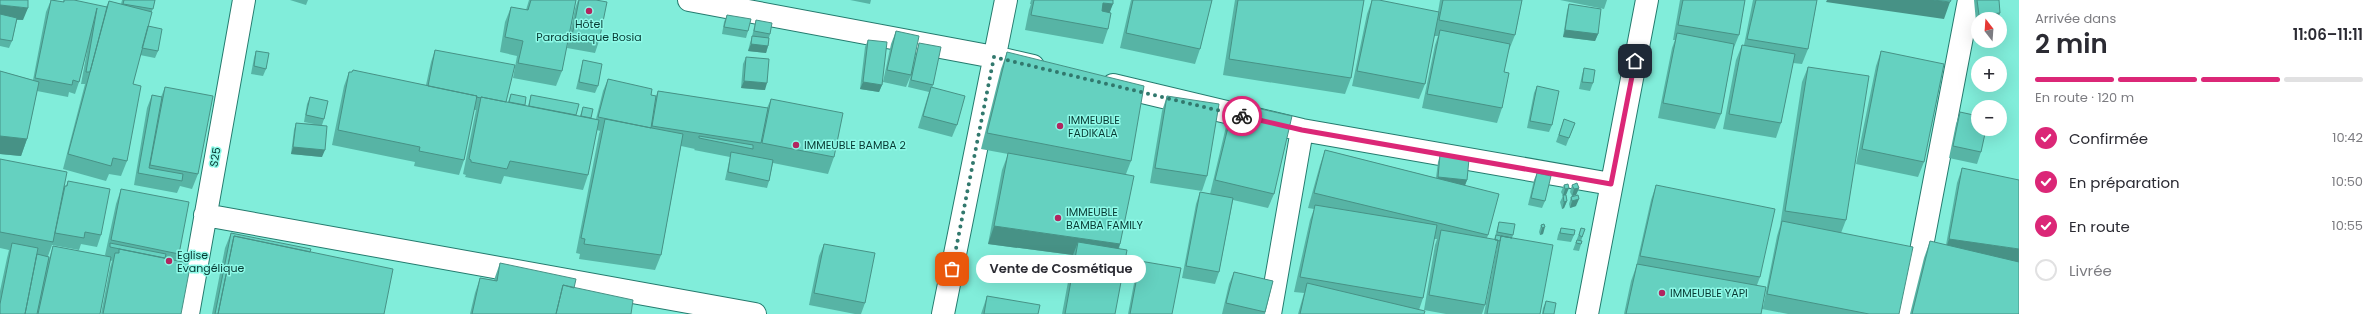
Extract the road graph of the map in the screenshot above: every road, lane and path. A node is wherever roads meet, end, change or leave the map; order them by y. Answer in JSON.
{"nodes":[{"id":1,"x":244,"y":0,"type":"edge"},
{"id":2,"x":689,"y":0,"type":"edge"},
{"id":3,"x":1006,"y":0,"type":"edge"},
{"id":4,"x":1647,"y":0,"type":"edge"},
{"id":5,"x":1969,"y":0,"type":"edge"},
{"id":6,"x":994,"y":57,"type":"junction"},
{"id":7,"x":1055,"y":72,"type":"edge"},
{"id":8,"x":1094,"y":81,"type":"edge"},
{"id":9,"x":1302,"y":130,"type":"junction"},
{"id":10,"x":1611,"y":184,"type":"junction"},
{"id":11,"x":205,"y":214,"type":"junction"},
{"id":12,"x":188,"y":314,"type":"edge"},
{"id":13,"x":755,"y":314,"type":"edge"},
{"id":14,"x":943,"y":314,"type":"edge"},
{"id":15,"x":1270,"y":314,"type":"edge"},
{"id":16,"x":1587,"y":314,"type":"edge"},
{"id":17,"x":1909,"y":314,"type":"edge"}],
"edges":[{"from":1,"to":11,"type":"street","name":"S25"},
{"from":2,"to":6,"type":"street"},
{"from":3,"to":6,"type":"street"},
{"from":4,"to":10,"type":"street"},
{"from":5,"to":17,"type":"street"},
{"from":6,"to":7,"type":"street"},
{"from":6,"to":14,"type":"street"},
{"from":8,"to":9,"type":"street"},
{"from":9,"to":10,"type":"street"},
{"from":9,"to":15,"type":"street"},
{"from":10,"to":16,"type":"street"},
{"from":11,"to":12,"type":"street","name":"S25"},
{"from":11,"to":13,"type":"street"}]}
